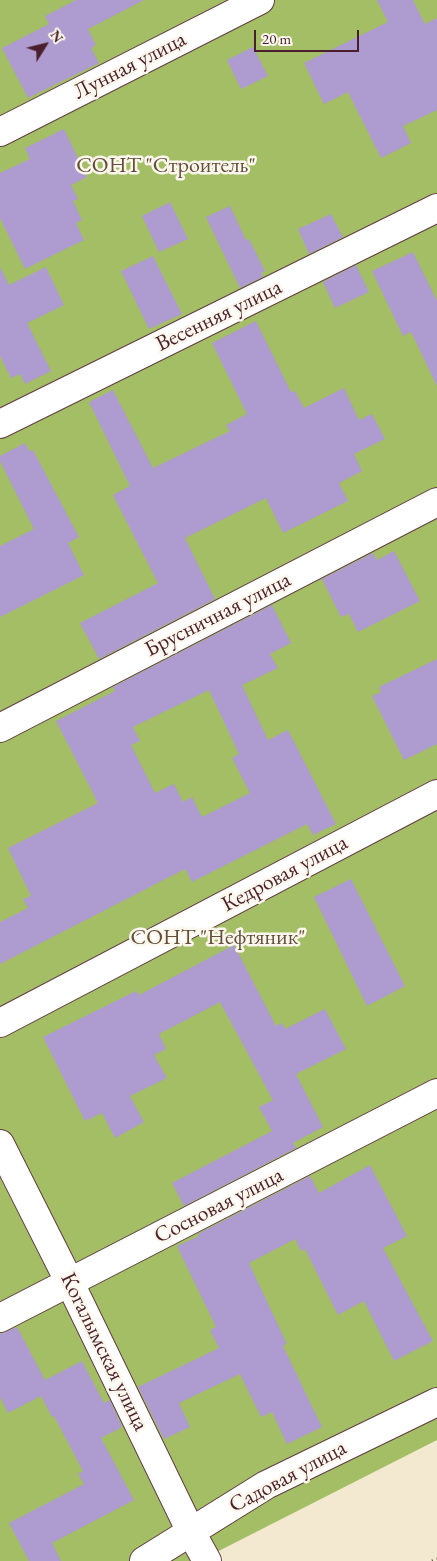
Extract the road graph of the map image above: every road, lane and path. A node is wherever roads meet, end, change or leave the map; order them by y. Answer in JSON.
{"nodes":[{"id":1,"x":260,"y":0,"type":"edge"},
{"id":2,"x":0,"y":132,"type":"edge"},
{"id":3,"x":437,"y":208,"type":"edge"},
{"id":4,"x":0,"y":424,"type":"edge"},
{"id":5,"x":437,"y":502,"type":"edge"},
{"id":6,"x":0,"y":728,"type":"edge"},
{"id":7,"x":437,"y":794,"type":"edge"},
{"id":8,"x":0,"y":1023,"type":"edge"},
{"id":9,"x":437,"y":1093,"type":"edge"},
{"id":10,"x":0,"y":1144,"type":"edge"},
{"id":11,"x":70,"y":1282,"type":"junction"},
{"id":12,"x":0,"y":1318,"type":"edge"},
{"id":13,"x":437,"y":1402,"type":"edge"},
{"id":14,"x":191,"y":1532,"type":"junction"},
{"id":15,"x":437,"y":1558,"type":"edge"},
{"id":16,"x":144,"y":1561,"type":"edge"},
{"id":17,"x":207,"y":1561,"type":"edge"},
{"id":18,"x":432,"y":1561,"type":"edge"}],
"edges":[{"from":1,"to":2,"type":"street","name":"Лунная улица"},
{"from":3,"to":4,"type":"street","name":"Весенняя улица"},
{"from":5,"to":6,"type":"street","name":"Брусничная улица"},
{"from":7,"to":8,"type":"street","name":"Кедровая улица"},
{"from":9,"to":11,"type":"street","name":"Сосновая улица"},
{"from":10,"to":11,"type":"street","name":"Когалымская улица"},
{"from":11,"to":12,"type":"street","name":"Сосновая улица"},
{"from":11,"to":14,"type":"street","name":"Когалымская улица"},
{"from":13,"to":14,"type":"street","name":"Садовая улица"},
{"from":14,"to":16,"type":"street","name":"Садовая улица"},
{"from":14,"to":17,"type":"street","name":"Когалымская улица"},
{"from":15,"to":18,"type":"path"}]}
